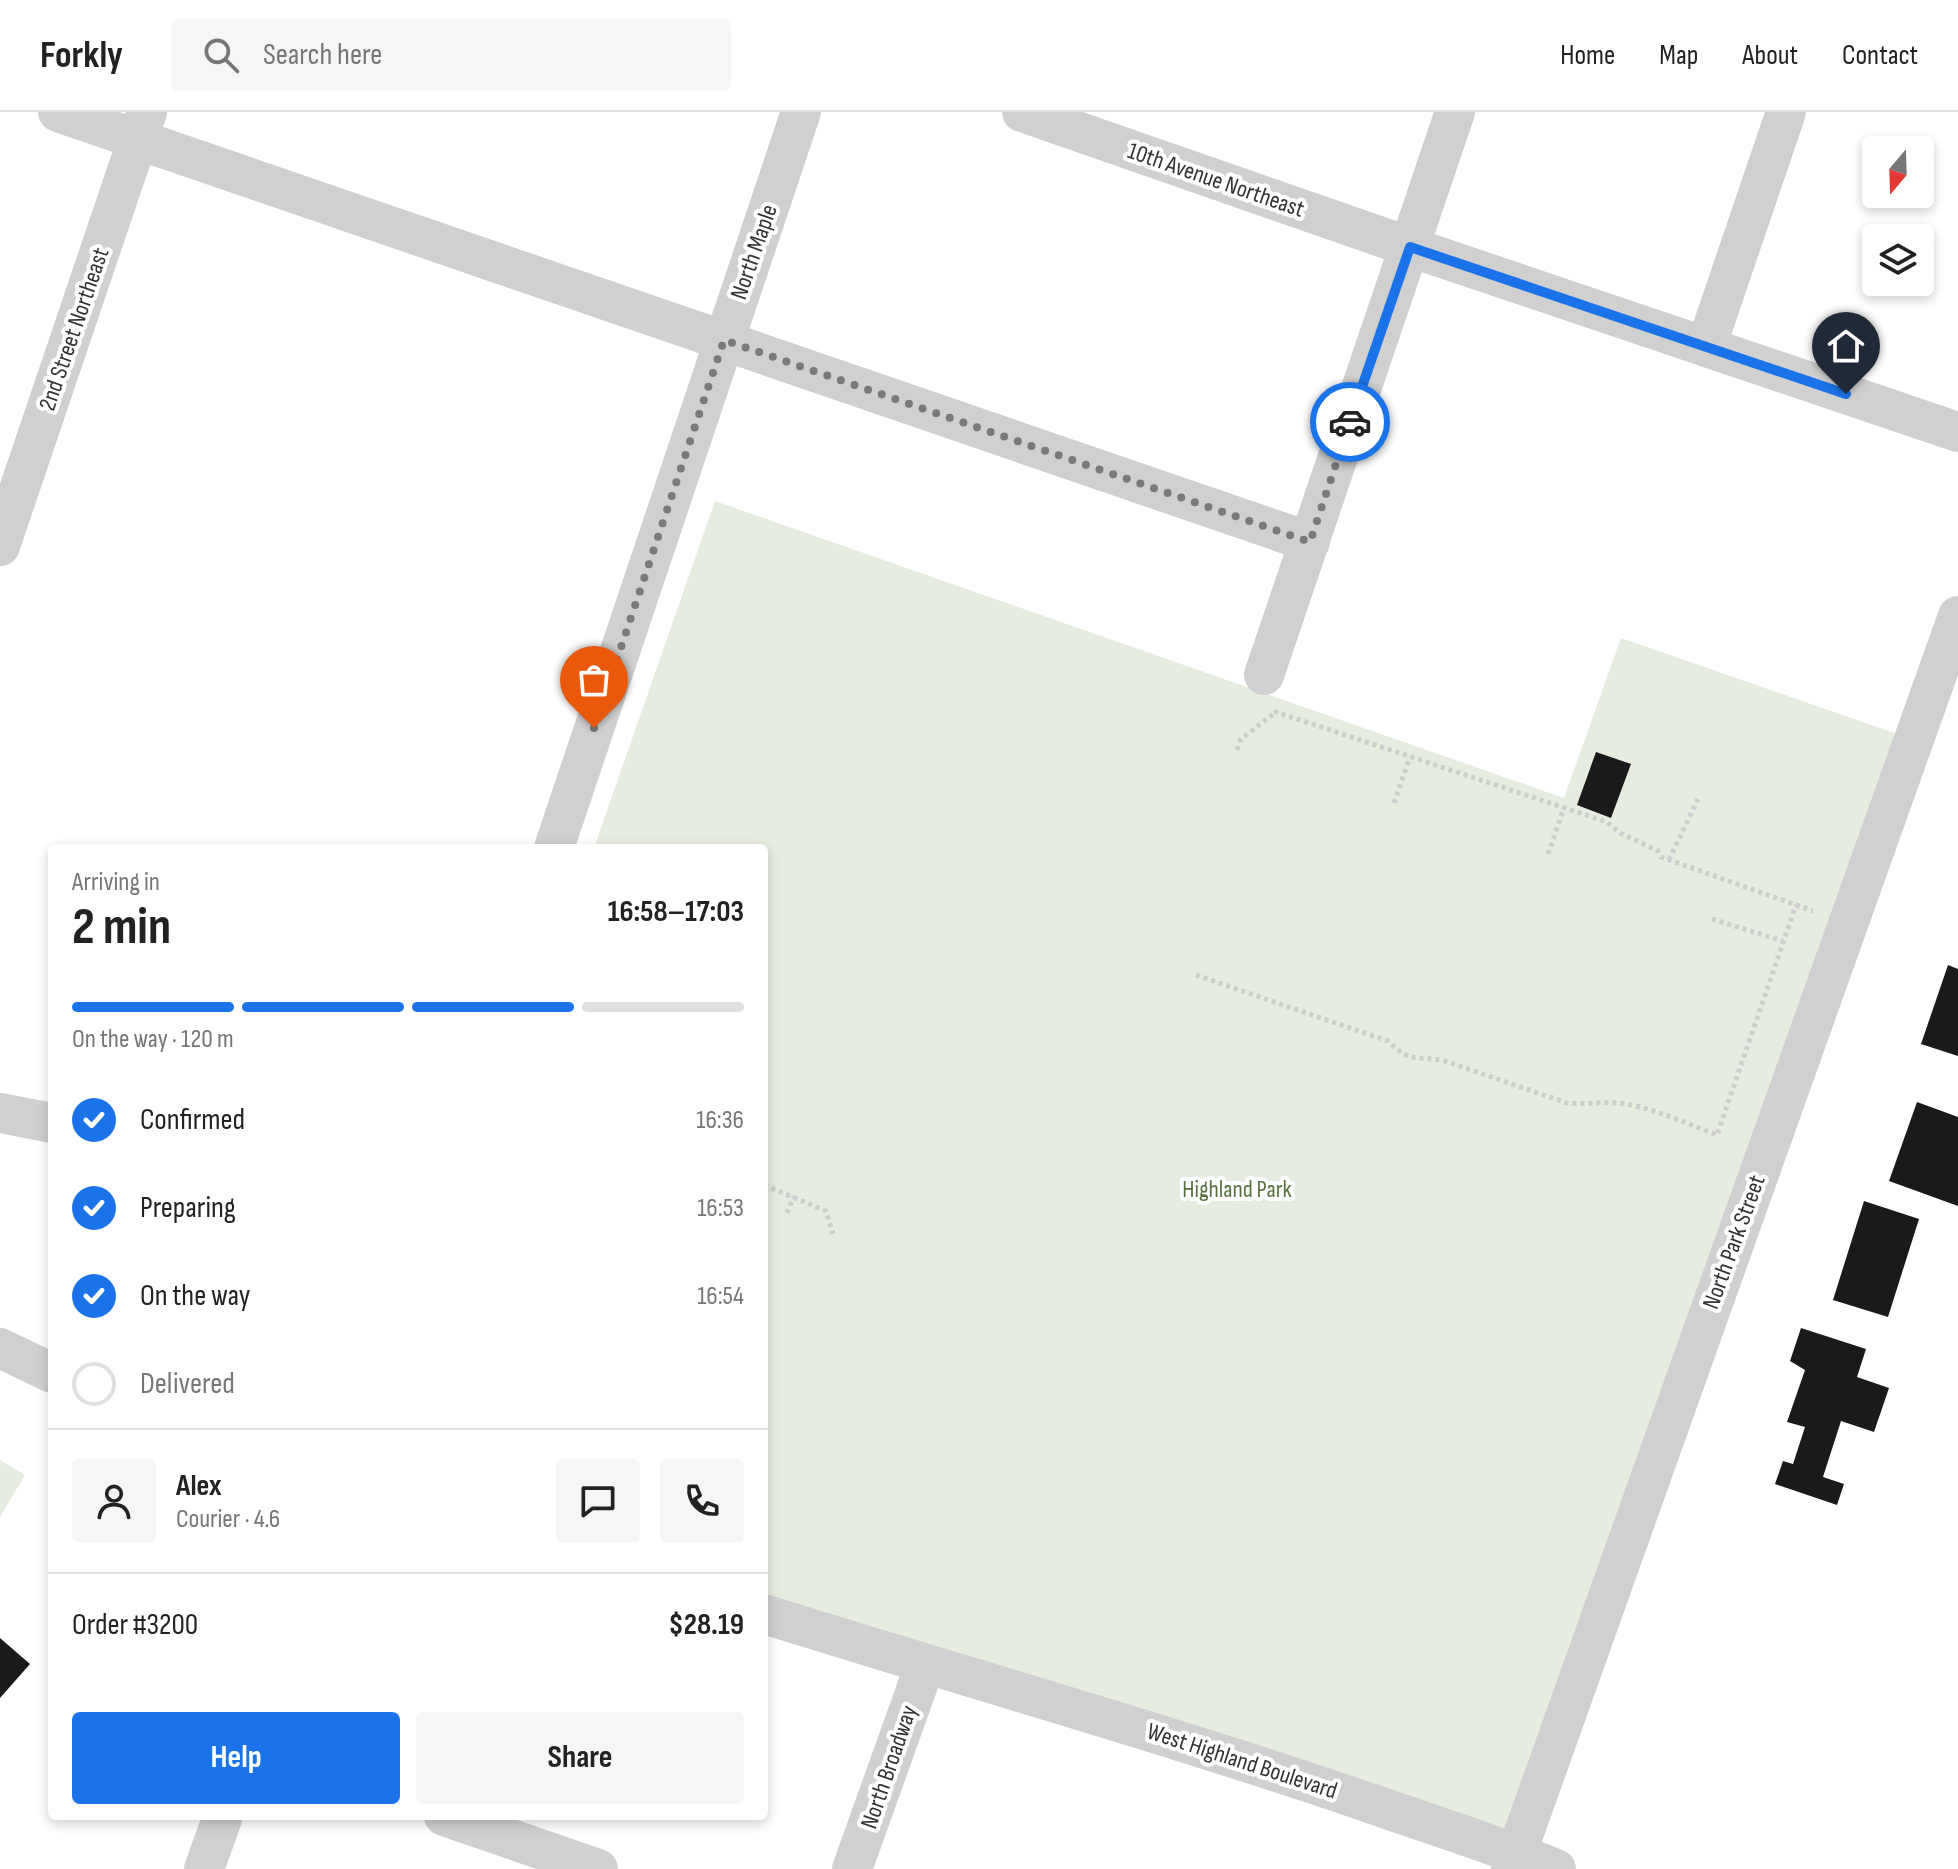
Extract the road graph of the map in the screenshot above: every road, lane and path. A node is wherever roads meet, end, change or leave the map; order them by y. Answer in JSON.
{"nodes":[{"id":1,"x":58,"y":112,"type":"edge"},
{"id":2,"x":801,"y":112,"type":"edge"},
{"id":3,"x":1022,"y":112,"type":"edge"},
{"id":4,"x":1455,"y":112,"type":"edge"},
{"id":5,"x":1786,"y":112,"type":"edge"},
{"id":6,"x":143,"y":126,"type":"edge"},
{"id":7,"x":1124,"y":129,"type":"edge"},
{"id":8,"x":1410,"y":247,"type":"junction"},
{"id":9,"x":724,"y":340,"type":"junction"},
{"id":10,"x":1706,"y":347,"type":"junction"},
{"id":11,"x":1958,"y":432,"type":"edge"},
{"id":12,"x":1310,"y":542,"type":"junction"},
{"id":13,"x":0,"y":546,"type":"edge"},
{"id":14,"x":1958,"y":616,"type":"edge"},
{"id":15,"x":1264,"y":675,"type":"joint"},
{"id":16,"x":1276,"y":712,"type":"junction"},
{"id":17,"x":1237,"y":750,"type":"dead end"},
{"id":18,"x":1410,"y":757,"type":"junction"},
{"id":19,"x":1698,"y":799,"type":"dead end"},
{"id":20,"x":1394,"y":803,"type":"dead end"},
{"id":21,"x":1564,"y":808,"type":"junction"},
{"id":22,"x":555,"y":844,"type":"edge"},
{"id":23,"x":1548,"y":854,"type":"dead end"},
{"id":24,"x":1669,"y":860,"type":"junction"},
{"id":25,"x":1796,"y":905,"type":"junction"},
{"id":26,"x":1712,"y":919,"type":"dead end"},
{"id":27,"x":1848,"y":922,"type":"junction"},
{"id":28,"x":1783,"y":941,"type":"junction"},
{"id":29,"x":1196,"y":975,"type":"dead end"},
{"id":30,"x":0,"y":1113,"type":"edge"},
{"id":31,"x":48,"y":1122,"type":"edge"},
{"id":32,"x":768,"y":1186,"type":"edge"},
{"id":33,"x":794,"y":1196,"type":"junction"},
{"id":34,"x":787,"y":1213,"type":"dead end"},
{"id":35,"x":833,"y":1234,"type":"dead end"},
{"id":36,"x":0,"y":1348,"type":"edge"},
{"id":37,"x":48,"y":1371,"type":"edge"},
{"id":38,"x":768,"y":1615,"type":"edge"},
{"id":39,"x":925,"y":1665,"type":"junction"},
{"id":40,"x":222,"y":1820,"type":"edge"},
{"id":41,"x":452,"y":1820,"type":"edge"},
{"id":42,"x":534,"y":1859,"type":"edge"},
{"id":43,"x":1514,"y":1861,"type":"edge"},
{"id":44,"x":204,"y":1869,"type":"edge"},
{"id":45,"x":598,"y":1869,"type":"edge"},
{"id":46,"x":852,"y":1869,"type":"edge"},
{"id":47,"x":1556,"y":1869,"type":"edge"}],
"edges":[{"from":1,"to":6,"type":"street"},
{"from":2,"to":9,"type":"street","name":"North Maple"},
{"from":3,"to":7,"type":"street","name":"10th Avenue Northeast"},
{"from":4,"to":8,"type":"street"},
{"from":5,"to":10,"type":"street"},
{"from":6,"to":9,"type":"street"},
{"from":6,"to":13,"type":"street","name":"2nd Street Northeast"},
{"from":7,"to":8,"type":"street","name":"10th Avenue Northeast"},
{"from":8,"to":10,"type":"street","name":"10th Avenue Northeast"},
{"from":8,"to":12,"type":"street"},
{"from":9,"to":12,"type":"street"},
{"from":9,"to":22,"type":"street","name":"North Maple"},
{"from":10,"to":11,"type":"street","name":"10th Avenue Northeast"},
{"from":12,"to":15,"type":"street"},
{"from":14,"to":27,"type":"street","name":"North Park Street"},
{"from":15,"to":16,"type":"path"},
{"from":16,"to":17,"type":"path"},
{"from":16,"to":18,"type":"path"},
{"from":18,"to":20,"type":"path"},
{"from":18,"to":21,"type":"path"},
{"from":19,"to":24,"type":"path"},
{"from":21,"to":23,"type":"path"},
{"from":21,"to":24,"type":"path"},
{"from":24,"to":25,"type":"path"},
{"from":25,"to":27,"type":"path"},
{"from":25,"to":28,"type":"path"},
{"from":26,"to":28,"type":"path"},
{"from":27,"to":43,"type":"street","name":"North Park Street"},
{"from":28,"to":29,"type":"path"},
{"from":30,"to":31,"type":"street"},
{"from":32,"to":33,"type":"path"},
{"from":33,"to":34,"type":"path"},
{"from":33,"to":35,"type":"path"},
{"from":36,"to":37,"type":"street"},
{"from":38,"to":39,"type":"street","name":"West Highland Boulevard"},
{"from":39,"to":43,"type":"street","name":"West Highland Boulevard"},
{"from":39,"to":46,"type":"street","name":"North Broadway"},
{"from":40,"to":44,"type":"street"},
{"from":41,"to":42,"type":"street"},
{"from":42,"to":45,"type":"street"},
{"from":43,"to":47,"type":"street","name":"West Highland Boulevard"}]}
